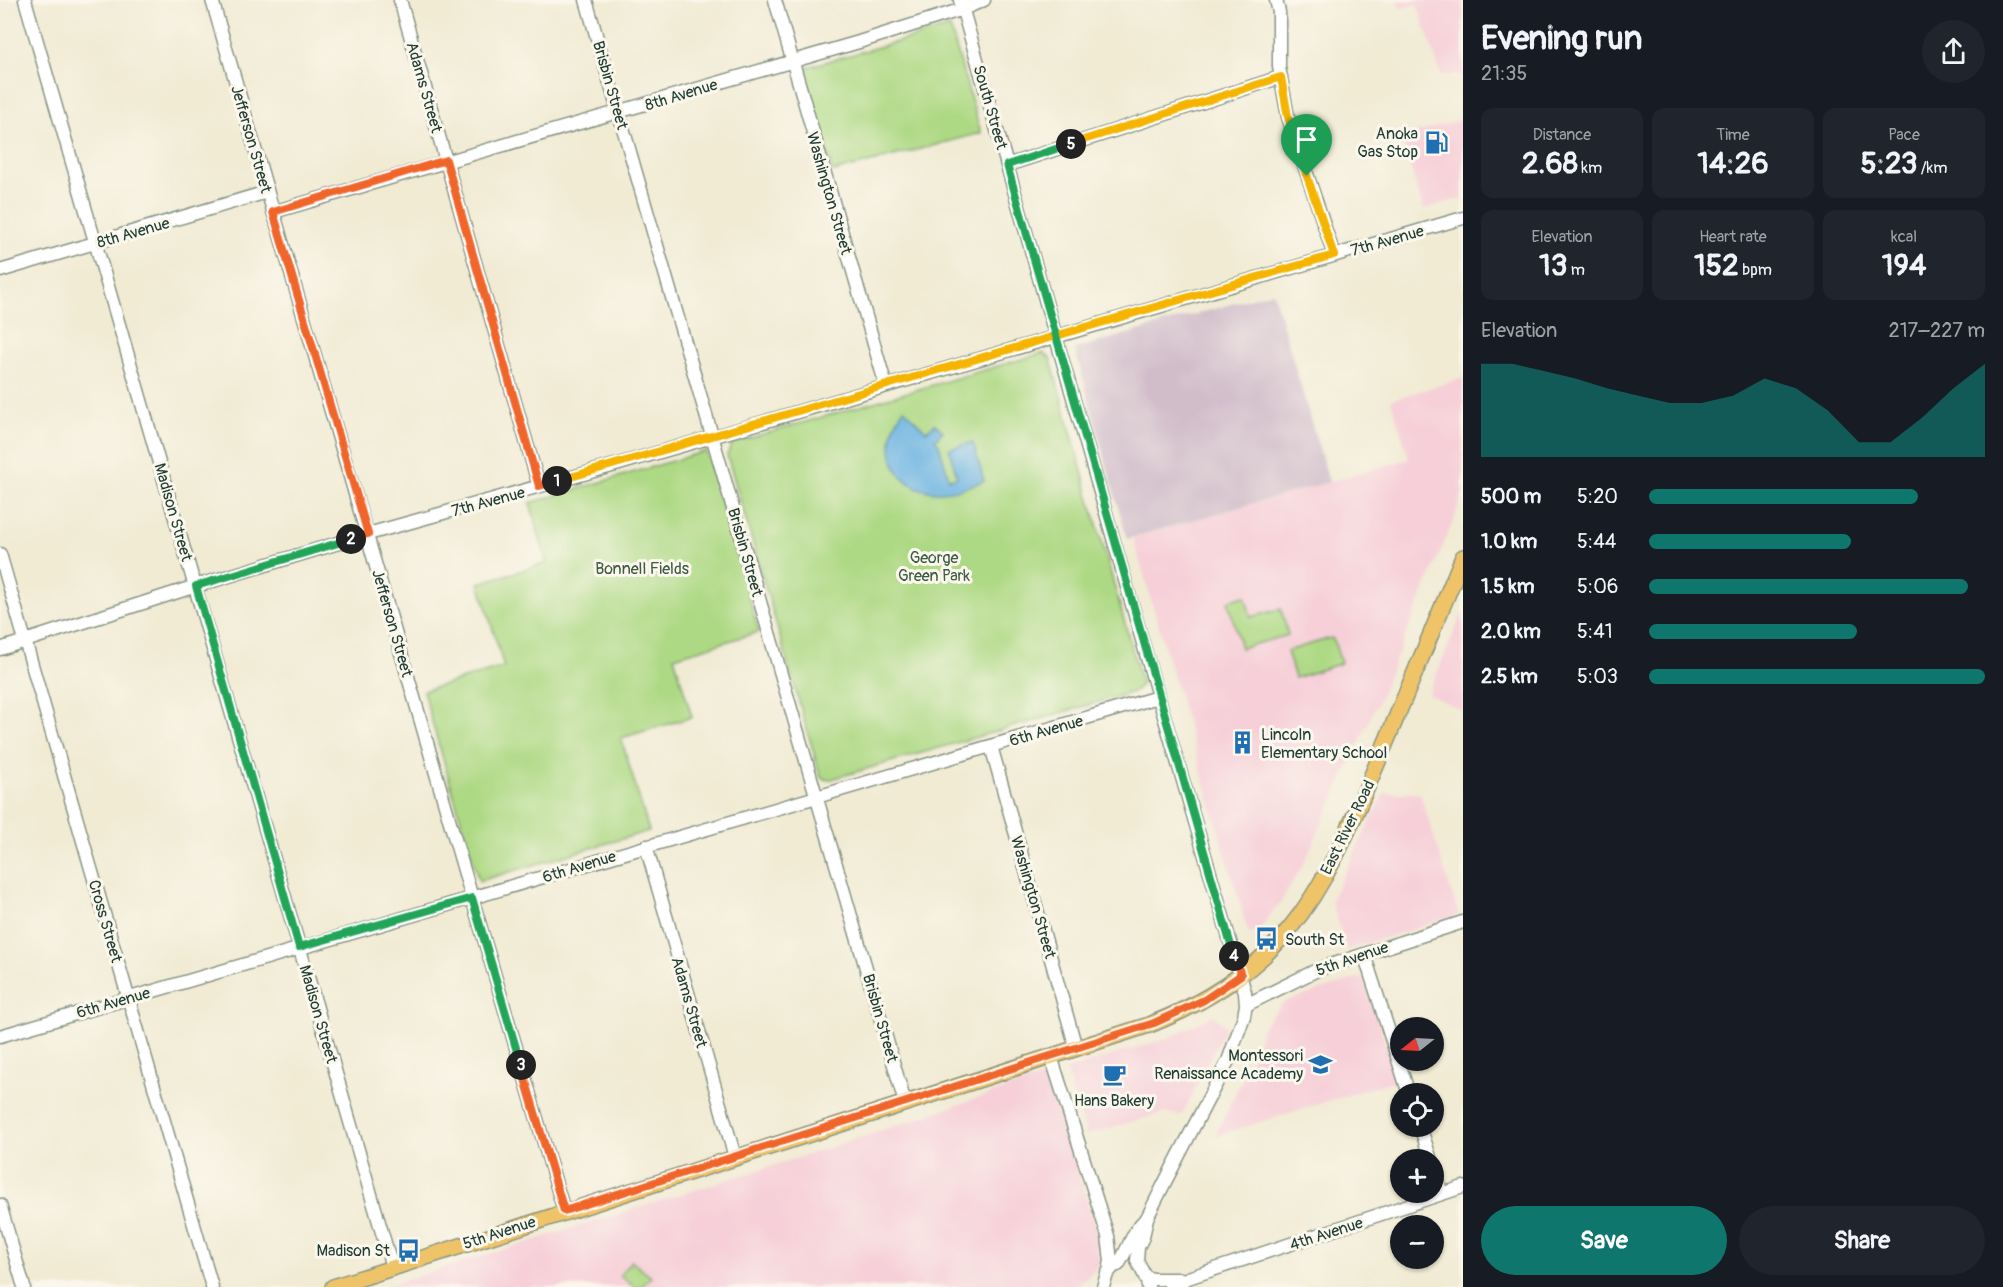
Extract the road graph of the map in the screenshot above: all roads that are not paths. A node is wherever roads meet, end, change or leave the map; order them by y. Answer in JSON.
{"nodes":[{"id":1,"x":25,"y":0,"type":"edge"},
{"id":2,"x":212,"y":0,"type":"edge"},
{"id":3,"x":400,"y":0,"type":"edge"},
{"id":4,"x":586,"y":0,"type":"edge"},
{"id":5,"x":775,"y":0,"type":"edge"},
{"id":6,"x":984,"y":0,"type":"edge"},
{"id":7,"x":1276,"y":0,"type":"edge"},
{"id":8,"x":962,"y":4,"type":"edge"},
{"id":9,"x":793,"y":61,"type":"junction"},
{"id":10,"x":1281,"y":77,"type":"junction"},
{"id":11,"x":619,"y":112,"type":"junction"},
{"id":12,"x":446,"y":160,"type":"junction"},
{"id":13,"x":1007,"y":165,"type":"junction"},
{"id":14,"x":267,"y":192,"type":"junction"},
{"id":15,"x":273,"y":212,"type":"junction"},
{"id":16,"x":1463,"y":218,"type":"edge"},
{"id":17,"x":95,"y":243,"type":"junction"},
{"id":18,"x":1334,"y":255,"type":"junction"},
{"id":19,"x":0,"y":270,"type":"edge"},
{"id":20,"x":1057,"y":337,"type":"junction"},
{"id":21,"x":886,"y":386,"type":"junction"},
{"id":22,"x":712,"y":436,"type":"junction"},
{"id":23,"x":539,"y":486,"type":"junction"},
{"id":24,"x":368,"y":534,"type":"junction"},
{"id":25,"x":0,"y":554,"type":"edge"},
{"id":26,"x":1463,"y":557,"type":"edge"},
{"id":27,"x":196,"y":586,"type":"junction"},
{"id":28,"x":25,"y":641,"type":"junction"},
{"id":29,"x":0,"y":649,"type":"edge"},
{"id":30,"x":1158,"y":697,"type":"junction"},
{"id":31,"x":991,"y":746,"type":"junction"},
{"id":32,"x":818,"y":795,"type":"junction"},
{"id":33,"x":646,"y":846,"type":"junction"},
{"id":34,"x":472,"y":898,"type":"junction"},
{"id":35,"x":1463,"y":922,"type":"edge"},
{"id":36,"x":299,"y":947,"type":"junction"},
{"id":37,"x":1364,"y":954,"type":"junction"},
{"id":38,"x":1241,"y":975,"type":"junction"},
{"id":39,"x":128,"y":998,"type":"junction"},
{"id":40,"x":1246,"y":1005,"type":"junction"},
{"id":41,"x":0,"y":1035,"type":"edge"},
{"id":42,"x":1076,"y":1048,"type":"junction"},
{"id":43,"x":1051,"y":1056,"type":"junction"},
{"id":44,"x":1405,"y":1083,"type":"edge"},
{"id":45,"x":905,"y":1103,"type":"junction"},
{"id":46,"x":735,"y":1157,"type":"junction"},
{"id":47,"x":1463,"y":1187,"type":"edge"},
{"id":48,"x":1444,"y":1193,"type":"edge"},
{"id":49,"x":1415,"y":1203,"type":"edge"},
{"id":50,"x":0,"y":1205,"type":"edge"},
{"id":51,"x":564,"y":1211,"type":"junction"},
{"id":52,"x":1147,"y":1218,"type":"junction"},
{"id":53,"x":392,"y":1267,"type":"junction"},
{"id":54,"x":1106,"y":1278,"type":"edge"},
{"id":55,"x":1145,"y":1278,"type":"edge"},
{"id":56,"x":1188,"y":1278,"type":"junction"},
{"id":57,"x":24,"y":1287,"type":"edge"},
{"id":58,"x":212,"y":1287,"type":"edge"},
{"id":59,"x":333,"y":1287,"type":"edge"},
{"id":60,"x":1170,"y":1287,"type":"edge"}],
"edges":[{"from":1,"to":17,"type":"street","name":"Madison Street"},
{"from":2,"to":14,"type":"street","name":"Jefferson Street"},
{"from":3,"to":12,"type":"street","name":"Adams Street"},
{"from":4,"to":11,"type":"street","name":"Brisbin Street"},
{"from":5,"to":9,"type":"street","name":"Washington Street"},
{"from":6,"to":8,"type":"street","name":"8th Avenue"},
{"from":7,"to":10,"type":"street"},
{"from":8,"to":9,"type":"street","name":"8th Avenue"},
{"from":8,"to":13,"type":"street","name":"South Street"},
{"from":9,"to":11,"type":"street","name":"8th Avenue"},
{"from":9,"to":21,"type":"street","name":"Washington Street"},
{"from":10,"to":13,"type":"street"},
{"from":10,"to":18,"type":"street"},
{"from":11,"to":12,"type":"street","name":"8th Avenue"},
{"from":11,"to":22,"type":"street","name":"Brisbin Street"},
{"from":12,"to":15,"type":"street","name":"8th Avenue"},
{"from":12,"to":23,"type":"street","name":"Adams Street"},
{"from":13,"to":20,"type":"street","name":"South Street"},
{"from":14,"to":15,"type":"street","name":"Jefferson Street"},
{"from":14,"to":17,"type":"street","name":"8th Avenue"},
{"from":15,"to":24,"type":"street","name":"Jefferson Street"},
{"from":16,"to":18,"type":"street","name":"7th Avenue"},
{"from":17,"to":19,"type":"street","name":"8th Avenue"},
{"from":17,"to":27,"type":"street","name":"Madison Street"},
{"from":18,"to":20,"type":"street","name":"7th Avenue"},
{"from":20,"to":21,"type":"street","name":"7th Avenue"},
{"from":20,"to":30,"type":"street","name":"South Street"},
{"from":21,"to":22,"type":"street","name":"7th Avenue"},
{"from":22,"to":23,"type":"street","name":"7th Avenue"},
{"from":22,"to":32,"type":"street","name":"Brisbin Street"},
{"from":23,"to":24,"type":"street","name":"7th Avenue"},
{"from":24,"to":27,"type":"street","name":"7th Avenue"},
{"from":24,"to":34,"type":"street","name":"Jefferson Street"},
{"from":25,"to":28,"type":"street","name":"Cross Street"},
{"from":26,"to":38,"type":"main road","name":"East River Road"},
{"from":27,"to":28,"type":"street","name":"7th Avenue"},
{"from":27,"to":36,"type":"street","name":"Madison Street"},
{"from":28,"to":29,"type":"street","name":"7th Avenue"},
{"from":28,"to":39,"type":"street","name":"Cross Street"},
{"from":30,"to":31,"type":"street","name":"6th Avenue"},
{"from":30,"to":38,"type":"street","name":"South Street"},
{"from":31,"to":32,"type":"street","name":"6th Avenue"},
{"from":31,"to":42,"type":"street","name":"Washington Street"},
{"from":32,"to":33,"type":"street","name":"6th Avenue"},
{"from":32,"to":45,"type":"street","name":"Brisbin Street"},
{"from":33,"to":34,"type":"street","name":"6th Avenue"},
{"from":33,"to":46,"type":"street","name":"Adams Street"},
{"from":34,"to":36,"type":"street","name":"6th Avenue"},
{"from":34,"to":51,"type":"street","name":"Jefferson Street"},
{"from":35,"to":37,"type":"street","name":"5th Avenue"},
{"from":36,"to":39,"type":"street","name":"6th Avenue"},
{"from":36,"to":53,"type":"street","name":"Madison Street"},
{"from":37,"to":40,"type":"street","name":"5th Avenue"},
{"from":37,"to":44,"type":"street"},
{"from":38,"to":40,"type":"street","name":"South Street"},
{"from":38,"to":42,"type":"main road","name":"5th Avenue"},
{"from":39,"to":41,"type":"street","name":"6th Avenue"},
{"from":39,"to":58,"type":"street","name":"Cross Street"},
{"from":40,"to":52,"type":"street"},
{"from":42,"to":43,"type":"main road","name":"5th Avenue"},
{"from":43,"to":45,"type":"main road","name":"5th Avenue"},
{"from":43,"to":54,"type":"street"},
{"from":45,"to":46,"type":"main road","name":"5th Avenue"},
{"from":46,"to":51,"type":"main road","name":"5th Avenue"},
{"from":47,"to":48,"type":"street","name":"4th Avenue"},
{"from":49,"to":56,"type":"street","name":"4th Avenue"},
{"from":50,"to":57,"type":"street"},
{"from":51,"to":53,"type":"main road","name":"5th Avenue"},
{"from":52,"to":54,"type":"street"},
{"from":52,"to":55,"type":"street"},
{"from":53,"to":59,"type":"main road","name":"5th Avenue"},
{"from":54,"to":55,"type":"street","name":"4th Avenue"},
{"from":55,"to":56,"type":"street","name":"4th Avenue"},
{"from":56,"to":60,"type":"street","name":"4th Avenue"}]}
